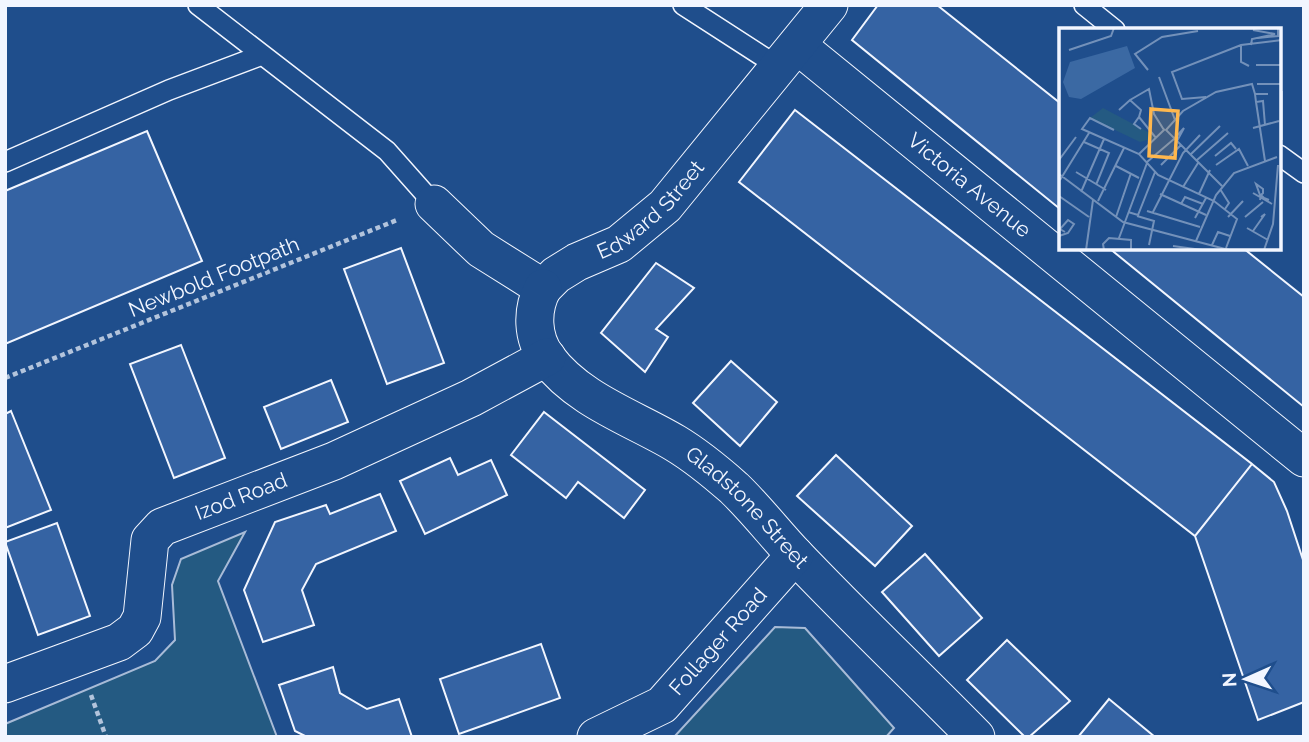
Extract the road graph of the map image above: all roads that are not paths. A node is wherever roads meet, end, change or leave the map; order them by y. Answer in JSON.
{"nodes":[{"id":1,"x":198,"y":5,"type":"edge"},
{"id":2,"x":683,"y":5,"type":"edge"},
{"id":3,"x":829,"y":5,"type":"edge"},
{"id":4,"x":1084,"y":5,"type":"edge"},
{"id":5,"x":1113,"y":28,"type":"edge"},
{"id":6,"x":262,"y":55,"type":"junction"},
{"id":7,"x":788,"y":56,"type":"junction"},
{"id":8,"x":1281,"y":156,"type":"edge"},
{"id":9,"x":5,"y":162,"type":"edge"},
{"id":10,"x":1304,"y":173,"type":"edge"},
{"id":11,"x":433,"y":204,"type":"joint"},
{"id":12,"x":543,"y":288,"type":"junction"},
{"id":13,"x":547,"y":358,"type":"junction"},
{"id":14,"x":1304,"y":458,"type":"edge"},
{"id":15,"x":795,"y":555,"type":"junction"},
{"id":16,"x":5,"y":684,"type":"edge"},
{"id":17,"x":596,"y":737,"type":"edge"},
{"id":18,"x":976,"y":737,"type":"edge"}],
"edges":[{"from":1,"to":6,"type":"lane"},
{"from":2,"to":7,"type":"lane"},
{"from":3,"to":7,"type":"street","name":"Edward Street"},
{"from":4,"to":5,"type":"lane"},
{"from":6,"to":9,"type":"lane"},
{"from":6,"to":11,"type":"lane"},
{"from":7,"to":12,"type":"street","name":"Edward Street"},
{"from":7,"to":14,"type":"street","name":"Victoria Avenue"},
{"from":8,"to":10,"type":"lane"},
{"from":11,"to":12,"type":"street"},
{"from":12,"to":13,"type":"street","name":"Gladstone Street"},
{"from":13,"to":15,"type":"street","name":"Gladstone Street"},
{"from":13,"to":16,"type":"street","name":"Izod Road"},
{"from":15,"to":17,"type":"street","name":"Follager Road"},
{"from":15,"to":18,"type":"street","name":"Gladstone Street"}]}
